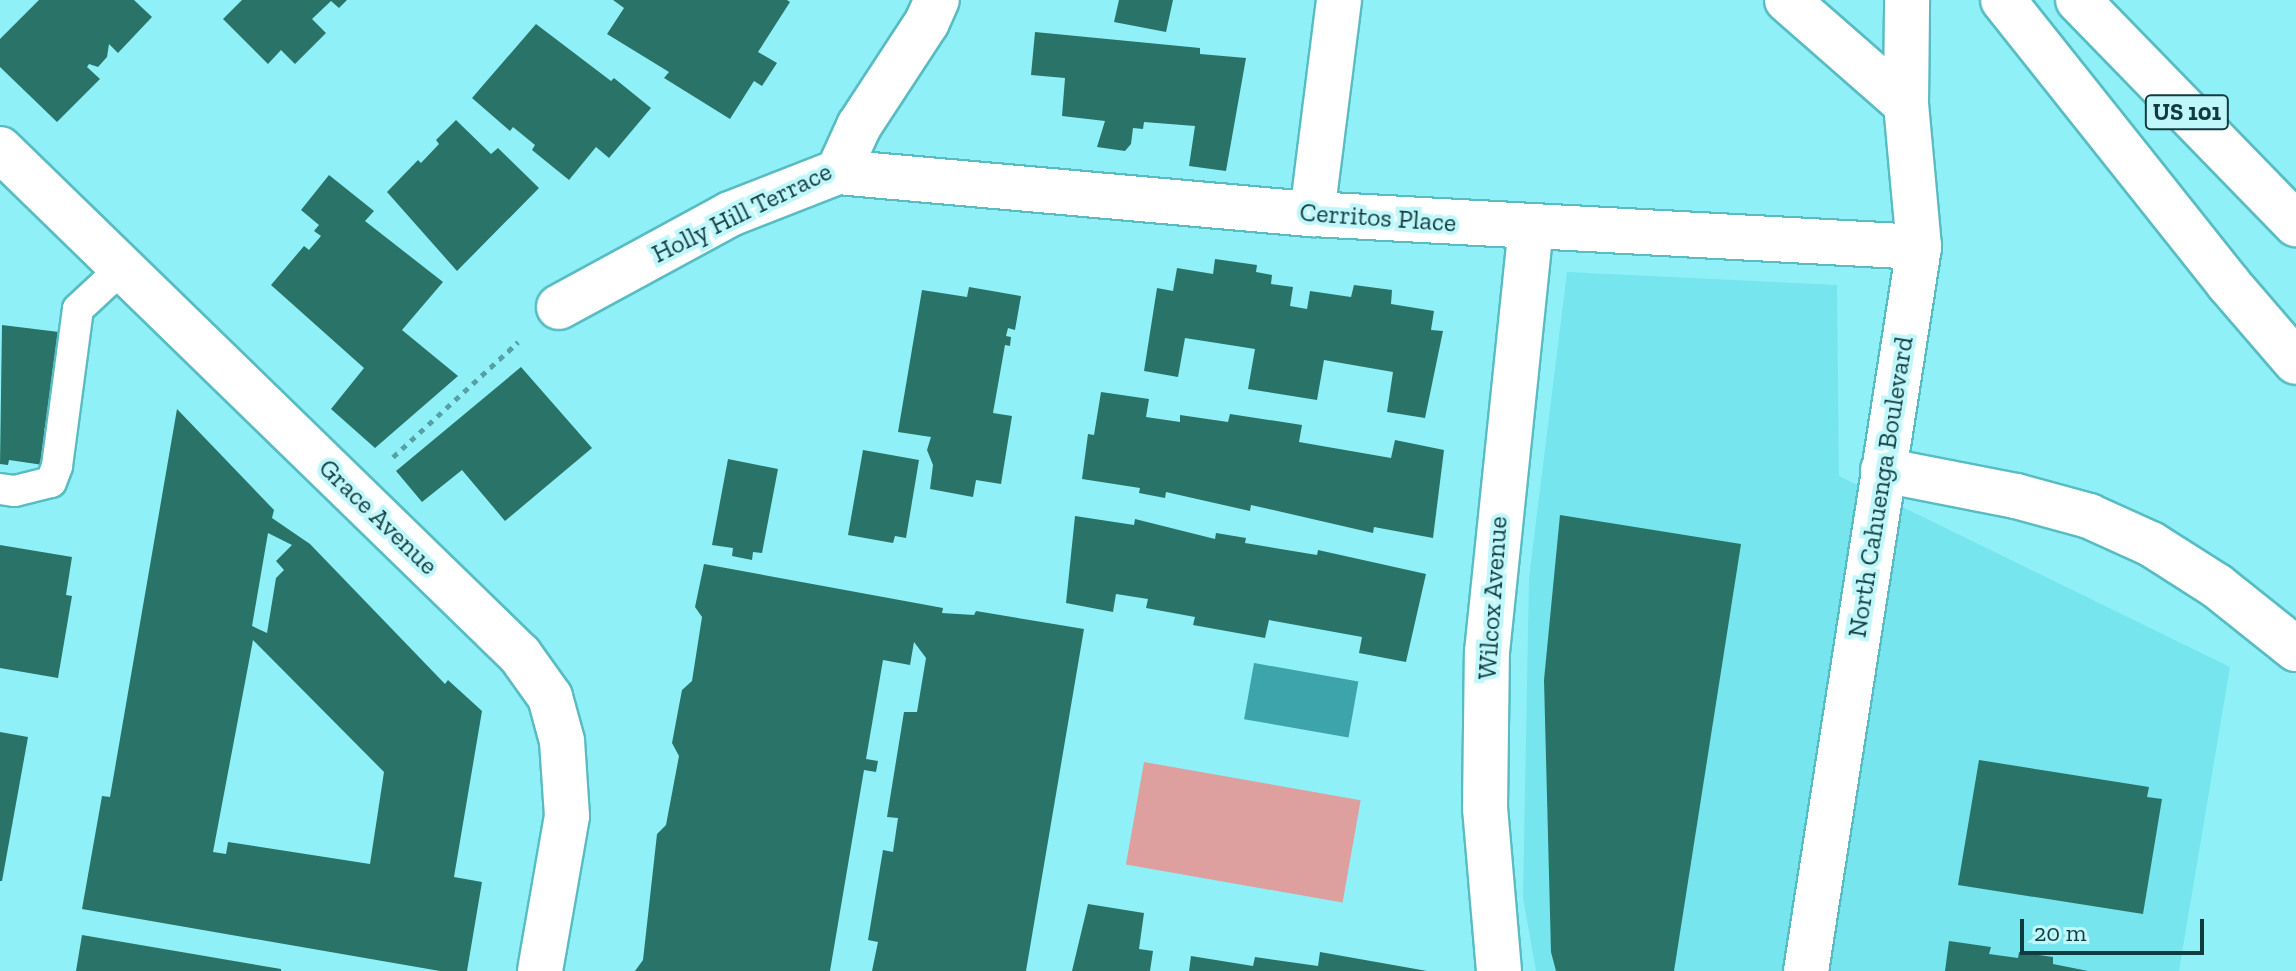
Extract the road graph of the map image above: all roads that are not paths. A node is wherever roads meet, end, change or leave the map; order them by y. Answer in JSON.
{"nodes":[{"id":1,"x":937,"y":0,"type":"edge"},
{"id":2,"x":1339,"y":0,"type":"edge"},
{"id":3,"x":1787,"y":0,"type":"edge"},
{"id":4,"x":1907,"y":0,"type":"edge"},
{"id":5,"x":2003,"y":0,"type":"edge"},
{"id":6,"x":2078,"y":0,"type":"edge"},
{"id":7,"x":1906,"y":104,"type":"junction"},
{"id":8,"x":0,"y":149,"type":"edge"},
{"id":9,"x":838,"y":172,"type":"junction"},
{"id":10,"x":1312,"y":214,"type":"junction"},
{"id":11,"x":2296,"y":224,"type":"edge"},
{"id":12,"x":1531,"y":227,"type":"junction"},
{"id":13,"x":1919,"y":247,"type":"junction"},
{"id":14,"x":123,"y":267,"type":"junction"},
{"id":15,"x":559,"y":307,"type":"dead end"},
{"id":16,"x":2296,"y":362,"type":"edge"},
{"id":17,"x":1883,"y":470,"type":"junction"},
{"id":18,"x":0,"y":489,"type":"edge"},
{"id":19,"x":2296,"y":649,"type":"edge"},
{"id":20,"x":540,"y":971,"type":"edge"},
{"id":21,"x":1499,"y":971,"type":"edge"},
{"id":22,"x":1806,"y":971,"type":"edge"}],
"edges":[{"from":1,"to":9,"type":"main road","name":"Holly Hill Terrace"},
{"from":2,"to":10,"type":"main road"},
{"from":3,"to":7,"type":"main road"},
{"from":4,"to":7,"type":"main road","name":"North Cahuenga Boulevard"},
{"from":5,"to":16,"type":"main road"},
{"from":6,"to":11,"type":"main road","number":"US 101"},
{"from":7,"to":13,"type":"main road","name":"North Cahuenga Boulevard"},
{"from":8,"to":14,"type":"main road","name":"Grace Avenue"},
{"from":9,"to":10,"type":"main road","name":"Cerritos Place"},
{"from":9,"to":15,"type":"main road","name":"Holly Hill Terrace"},
{"from":10,"to":12,"type":"main road","name":"Cerritos Place"},
{"from":12,"to":13,"type":"main road","name":"Cerritos Place"},
{"from":12,"to":21,"type":"main road","name":"Wilcox Avenue"},
{"from":13,"to":17,"type":"main road","name":"North Cahuenga Boulevard"},
{"from":14,"to":18,"type":"lane"},
{"from":14,"to":20,"type":"main road","name":"Grace Avenue"},
{"from":17,"to":19,"type":"main road"},
{"from":17,"to":22,"type":"main road","name":"North Cahuenga Boulevard"}]}
